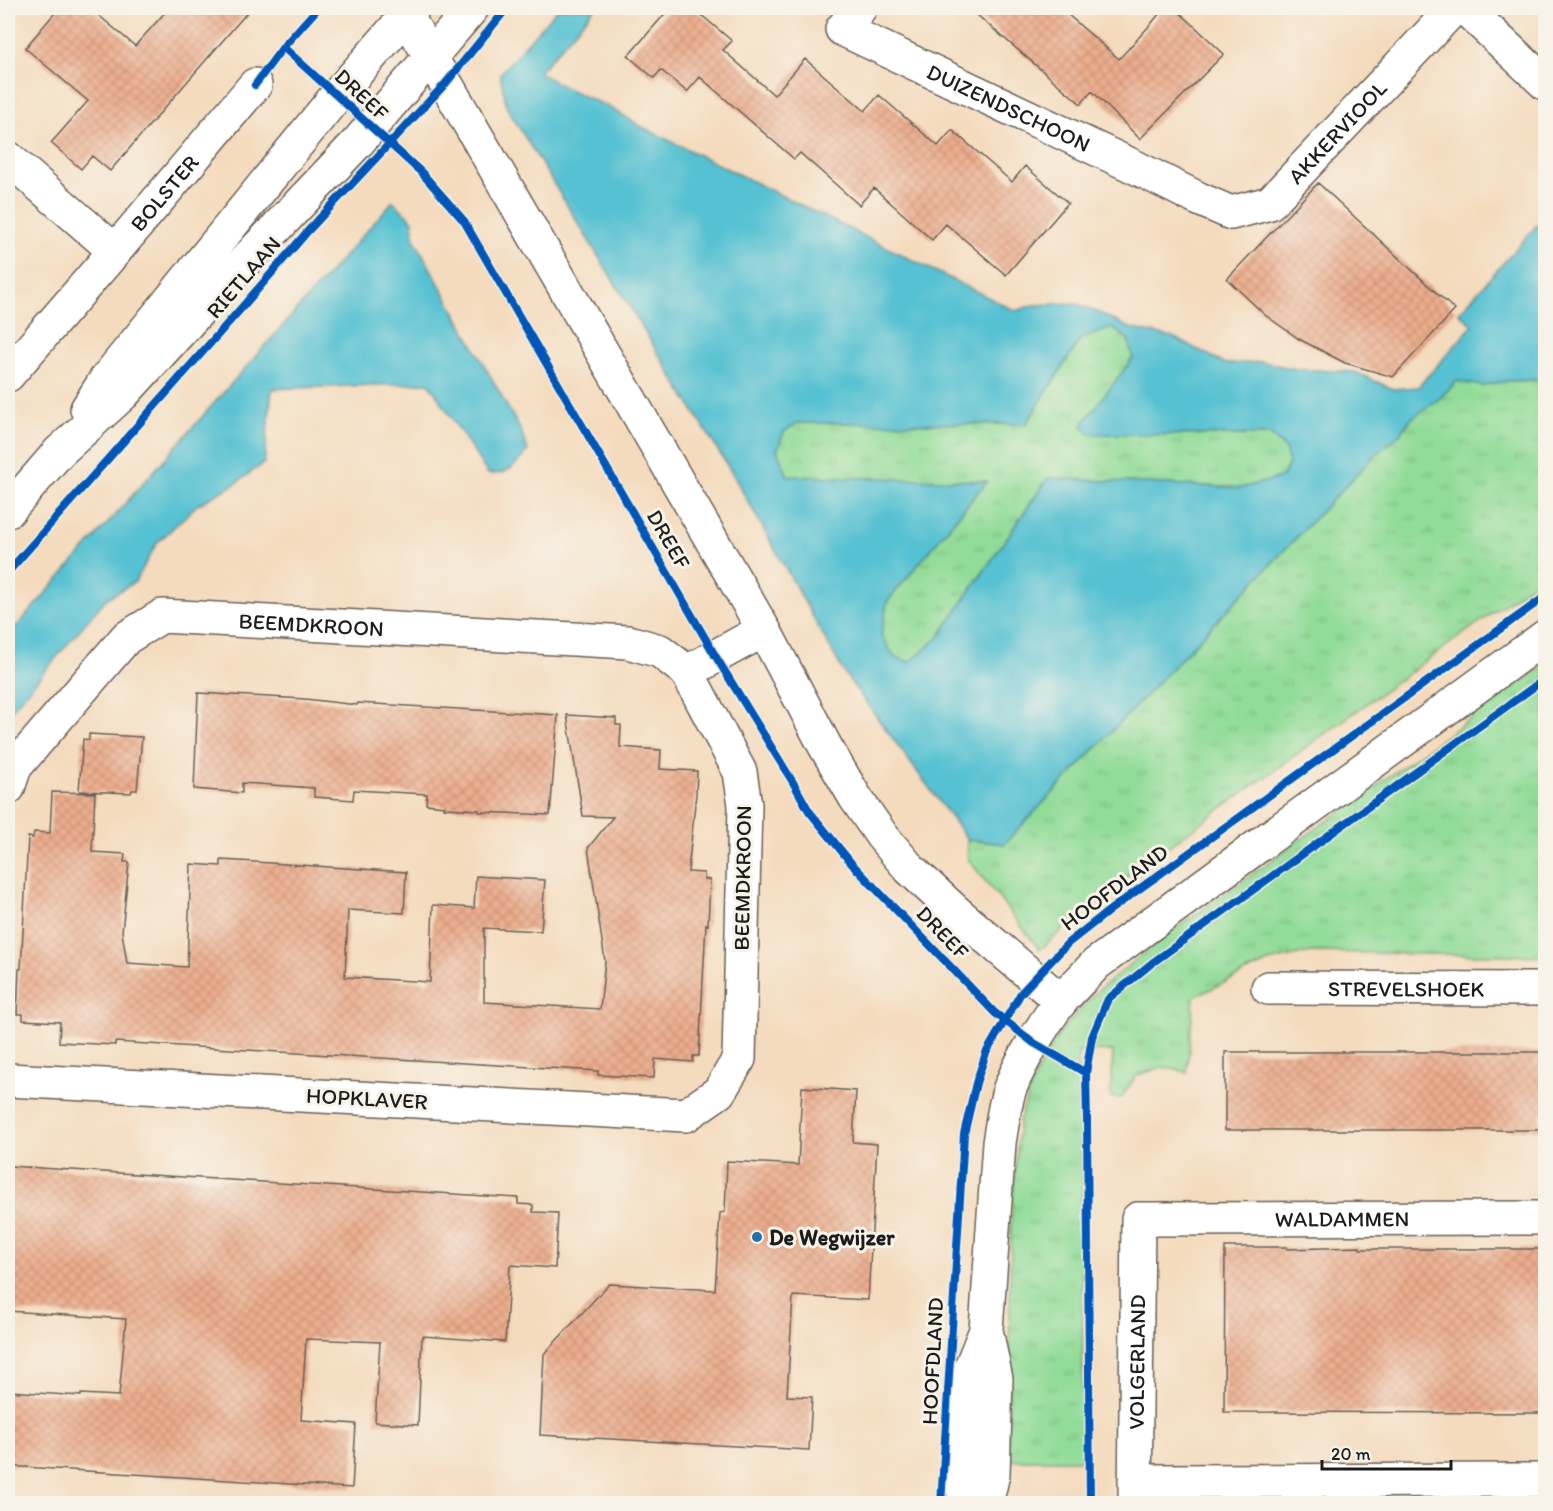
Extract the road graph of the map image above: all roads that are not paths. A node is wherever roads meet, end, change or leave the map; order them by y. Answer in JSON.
{"nodes":[{"id":1,"x":472,"y":8,"type":"edge"},
{"id":2,"x":860,"y":8,"type":"edge"},
{"id":3,"x":1454,"y":8,"type":"edge"},
{"id":4,"x":1465,"y":8,"type":"edge"},
{"id":5,"x":407,"y":10,"type":"edge"},
{"id":6,"x":432,"y":57,"type":"junction"},
{"id":7,"x":1545,"y":84,"type":"edge"},
{"id":8,"x":255,"y":85,"type":"dead end"},
{"id":9,"x":8,"y":158,"type":"edge"},
{"id":10,"x":1199,"y":199,"type":"joint"},
{"id":11,"x":115,"y":251,"type":"junction"},
{"id":12,"x":8,"y":375,"type":"edge"},
{"id":13,"x":59,"y":452,"type":"junction"},
{"id":14,"x":8,"y":511,"type":"edge"},
{"id":15,"x":764,"y":630,"type":"junction"},
{"id":16,"x":1545,"y":636,"type":"edge"},
{"id":17,"x":687,"y":672,"type":"junction"},
{"id":18,"x":8,"y":788,"type":"edge"},
{"id":19,"x":1268,"y":988,"type":"dead end"},
{"id":20,"x":1545,"y":989,"type":"edge"},
{"id":21,"x":1061,"y":1001,"type":"junction"},
{"id":22,"x":8,"y":1080,"type":"edge"},
{"id":23,"x":719,"y":1092,"type":"joint"},
{"id":24,"x":1545,"y":1218,"type":"edge"},
{"id":25,"x":1138,"y":1219,"type":"joint"},
{"id":26,"x":986,"y":1330,"type":"junction"},
{"id":27,"x":1545,"y":1480,"type":"edge"},
{"id":28,"x":1135,"y":1492,"type":"edge"},
{"id":29,"x":966,"y":1503,"type":"edge"},
{"id":30,"x":986,"y":1503,"type":"edge"}],
"edges":[{"from":1,"to":6,"type":"street","name":"RIETLAAN"},
{"from":2,"to":10,"type":"street","name":"DUIZENDSCHOON"},
{"from":3,"to":10,"type":"street","name":"AKKERVIOOL"},
{"from":4,"to":7,"type":"street"},
{"from":5,"to":6,"type":"street","name":"DREEF"},
{"from":5,"to":13,"type":"street","name":"RIETLAAN"},
{"from":6,"to":13,"type":"street","name":"RIETLAAN"},
{"from":6,"to":15,"type":"street","name":"DREEF"},
{"from":8,"to":11,"type":"street","name":"BOLSTER"},
{"from":9,"to":11,"type":"street"},
{"from":11,"to":12,"type":"street","name":"BOLSTER"},
{"from":13,"to":14,"type":"street","name":"RIETLAAN"},
{"from":15,"to":17,"type":"street"},
{"from":15,"to":21,"type":"street","name":"DREEF"},
{"from":16,"to":21,"type":"street","name":"HOOFDLAND"},
{"from":17,"to":18,"type":"street","name":"BEEMDKROON"},
{"from":17,"to":23,"type":"street","name":"BEEMDKROON"},
{"from":19,"to":20,"type":"street","name":"STREVELSHOEK"},
{"from":21,"to":26,"type":"street","name":"HOOFDLAND"},
{"from":22,"to":23,"type":"street","name":"HOPKLAVER"},
{"from":24,"to":25,"type":"street","name":"WALDAMMEN"},
{"from":25,"to":28,"type":"street","name":"VOLGERLAND"},
{"from":26,"to":29,"type":"street","name":"HOOFDLAND"},
{"from":26,"to":30,"type":"street","name":"HOOFDLAND"},
{"from":27,"to":28,"type":"street"}]}
